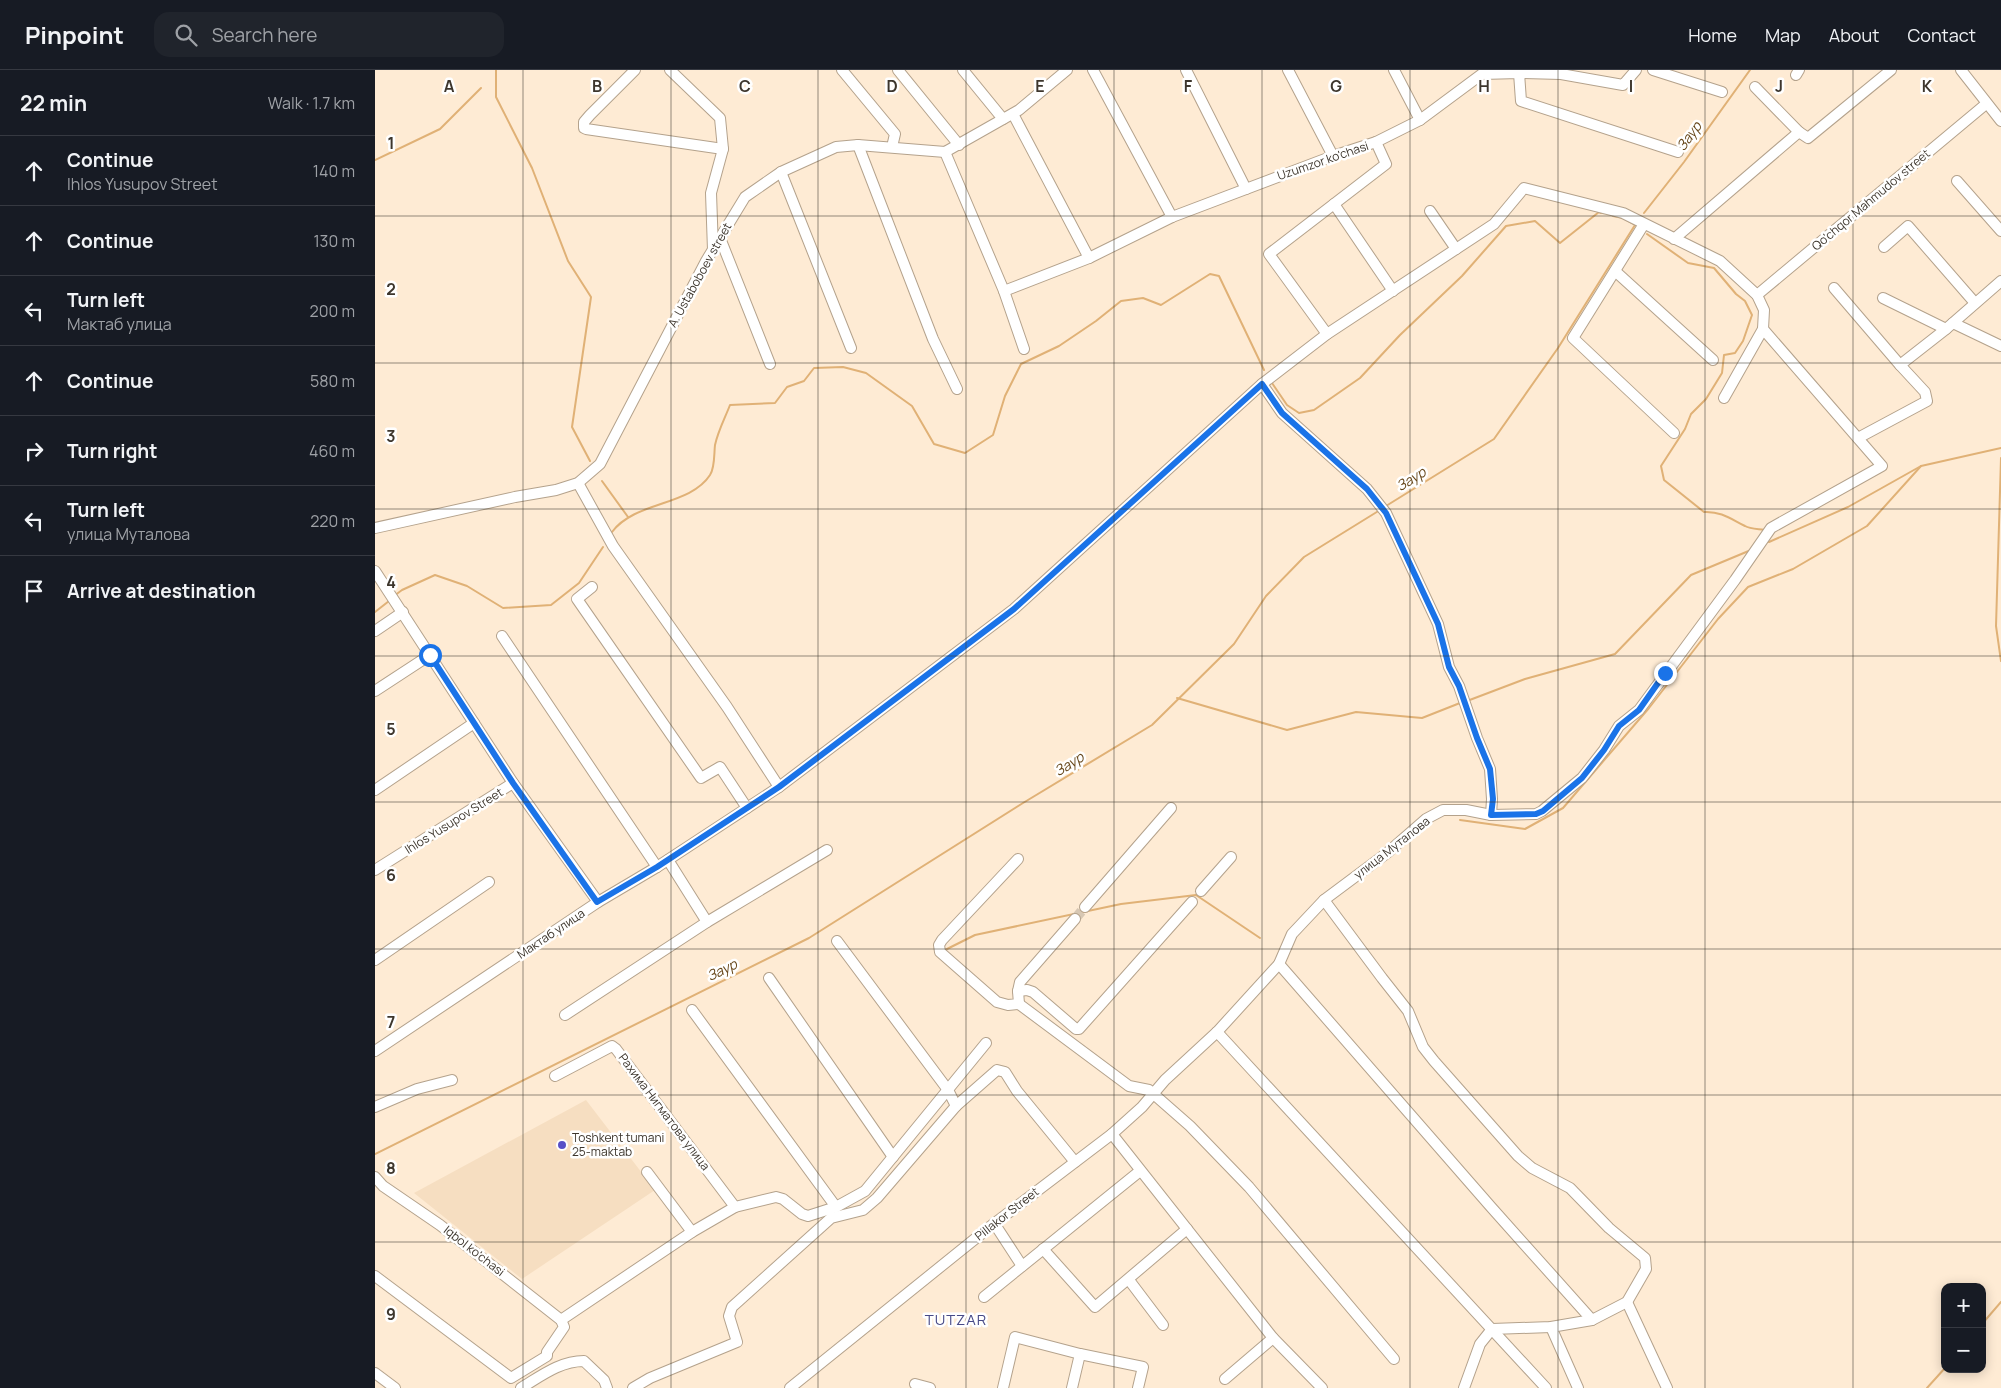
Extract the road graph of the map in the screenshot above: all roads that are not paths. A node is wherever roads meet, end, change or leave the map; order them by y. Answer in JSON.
{"nodes":[{"id":1,"x":635,"y":70,"type":"edge"},
{"id":2,"x":670,"y":70,"type":"edge"},
{"id":3,"x":842,"y":70,"type":"edge"},
{"id":4,"x":898,"y":70,"type":"edge"},
{"id":5,"x":963,"y":70,"type":"edge"},
{"id":6,"x":1067,"y":70,"type":"edge"},
{"id":7,"x":1093,"y":70,"type":"edge"},
{"id":8,"x":1186,"y":70,"type":"edge"},
{"id":9,"x":1289,"y":70,"type":"edge"},
{"id":10,"x":1394,"y":70,"type":"edge"},
{"id":11,"x":1636,"y":70,"type":"edge"},
{"id":12,"x":1653,"y":70,"type":"edge"},
{"id":13,"x":1891,"y":70,"type":"edge"},
{"id":14,"x":1961,"y":70,"type":"edge"},
{"id":15,"x":1481,"y":72,"type":"edge"},
{"id":16,"x":1519,"y":72,"type":"junction"},
{"id":17,"x":1755,"y":87,"type":"dead end"},
{"id":18,"x":1722,"y":92,"type":"dead end"},
{"id":19,"x":1986,"y":104,"type":"junction"},
{"id":20,"x":1013,"y":114,"type":"junction"},
{"id":21,"x":1003,"y":119,"type":"junction"},
{"id":22,"x":1420,"y":120,"type":"junction"},
{"id":23,"x":2001,"y":122,"type":"edge"},
{"id":24,"x":1799,"y":132,"type":"junction"},
{"id":25,"x":1376,"y":142,"type":"junction"},
{"id":26,"x":859,"y":145,"type":"junction"},
{"id":27,"x":959,"y":145,"type":"junction"},
{"id":28,"x":892,"y":148,"type":"junction"},
{"id":29,"x":723,"y":149,"type":"junction"},
{"id":30,"x":945,"y":152,"type":"junction"},
{"id":31,"x":1677,"y":152,"type":"dead end"},
{"id":32,"x":1333,"y":156,"type":"junction"},
{"id":33,"x":781,"y":172,"type":"junction"},
{"id":34,"x":1957,"y":181,"type":"dead end"},
{"id":35,"x":1245,"y":188,"type":"junction"},
{"id":36,"x":1334,"y":204,"type":"junction"},
{"id":37,"x":1430,"y":211,"type":"dead end"},
{"id":38,"x":1172,"y":217,"type":"junction"},
{"id":39,"x":1644,"y":224,"type":"junction"},
{"id":40,"x":2001,"y":231,"type":"edge"},
{"id":41,"x":720,"y":238,"type":"junction"},
{"id":42,"x":1674,"y":239,"type":"junction"},
{"id":43,"x":1884,"y":247,"type":"dead end"},
{"id":44,"x":1456,"y":249,"type":"junction"},
{"id":45,"x":713,"y":250,"type":"junction"},
{"id":46,"x":1089,"y":258,"type":"junction"},
{"id":47,"x":1615,"y":271,"type":"junction"},
{"id":48,"x":2001,"y":281,"type":"edge"},
{"id":49,"x":1834,"y":288,"type":"dead end"},
{"id":50,"x":1004,"y":291,"type":"junction"},
{"id":51,"x":1393,"y":291,"type":"junction"},
{"id":52,"x":1757,"y":295,"type":"junction"},
{"id":53,"x":1883,"y":298,"type":"dead end"},
{"id":54,"x":1975,"y":303,"type":"junction"},
{"id":55,"x":1949,"y":326,"type":"junction"},
{"id":56,"x":1763,"y":329,"type":"junction"},
{"id":57,"x":1327,"y":334,"type":"junction"},
{"id":58,"x":2001,"y":346,"type":"edge"},
{"id":59,"x":851,"y":348,"type":"dead end"},
{"id":60,"x":1024,"y":349,"type":"dead end"},
{"id":61,"x":1713,"y":360,"type":"dead end"},
{"id":62,"x":771,"y":364,"type":"dead end"},
{"id":63,"x":1901,"y":365,"type":"junction"},
{"id":64,"x":1262,"y":384,"type":"junction"},
{"id":65,"x":957,"y":389,"type":"dead end"},
{"id":66,"x":1723,"y":398,"type":"dead end"},
{"id":67,"x":1674,"y":433,"type":"dead end"},
{"id":68,"x":1858,"y":438,"type":"junction"},
{"id":69,"x":579,"y":483,"type":"junction"},
{"id":70,"x":375,"y":528,"type":"edge"},
{"id":71,"x":375,"y":571,"type":"edge"},
{"id":72,"x":592,"y":587,"type":"dead end"},
{"id":73,"x":403,"y":612,"type":"junction"},
{"id":74,"x":375,"y":631,"type":"edge"},
{"id":75,"x":503,"y":636,"type":"dead end"},
{"id":76,"x":430,"y":655,"type":"junction"},
{"id":77,"x":375,"y":691,"type":"edge"},
{"id":78,"x":474,"y":722,"type":"junction"},
{"id":79,"x":513,"y":783,"type":"junction"},
{"id":80,"x":779,"y":787,"type":"junction"},
{"id":81,"x":375,"y":790,"type":"edge"},
{"id":82,"x":747,"y":808,"type":"junction"},
{"id":83,"x":1171,"y":808,"type":"dead end"},
{"id":84,"x":1491,"y":815,"type":"junction"},
{"id":85,"x":827,"y":850,"type":"dead end"},
{"id":86,"x":1231,"y":857,"type":"dead end"},
{"id":87,"x":1018,"y":859,"type":"dead end"},
{"id":88,"x":668,"y":860,"type":"junction"},
{"id":89,"x":657,"y":867,"type":"junction"},
{"id":90,"x":375,"y":870,"type":"edge"},
{"id":91,"x":489,"y":882,"type":"dead end"},
{"id":92,"x":1201,"y":890,"type":"dead end"},
{"id":93,"x":1323,"y":900,"type":"junction"},
{"id":94,"x":597,"y":902,"type":"junction"},
{"id":95,"x":1191,"y":902,"type":"dead end"},
{"id":96,"x":1085,"y":907,"type":"tunnel mouth"},
{"id":97,"x":1075,"y":919,"type":"tunnel mouth"},
{"id":98,"x":707,"y":922,"type":"junction"},
{"id":99,"x":837,"y":941,"type":"dead end"},
{"id":100,"x":375,"y":960,"type":"edge"},
{"id":101,"x":1279,"y":964,"type":"junction"},
{"id":102,"x":769,"y":978,"type":"dead end"},
{"id":103,"x":1018,"y":991,"type":"junction"},
{"id":104,"x":1019,"y":1004,"type":"junction"},
{"id":105,"x":692,"y":1010,"type":"dead end"},
{"id":106,"x":565,"y":1015,"type":"dead end"},
{"id":107,"x":1217,"y":1032,"type":"junction"},
{"id":108,"x":986,"y":1043,"type":"dead end"},
{"id":109,"x":375,"y":1051,"type":"edge"},
{"id":110,"x":555,"y":1076,"type":"dead end"},
{"id":111,"x":452,"y":1080,"type":"dead end"},
{"id":112,"x":948,"y":1090,"type":"junction"},
{"id":113,"x":1154,"y":1094,"type":"junction"},
{"id":114,"x":956,"y":1106,"type":"junction"},
{"id":115,"x":375,"y":1108,"type":"edge"},
{"id":116,"x":1111,"y":1134,"type":"junction"},
{"id":117,"x":893,"y":1157,"type":"junction"},
{"id":118,"x":1075,"y":1162,"type":"junction"},
{"id":119,"x":1140,"y":1171,"type":"junction"},
{"id":120,"x":647,"y":1172,"type":"dead end"},
{"id":121,"x":375,"y":1177,"type":"edge"},
{"id":122,"x":379,"y":1188,"type":"edge"},
{"id":123,"x":735,"y":1207,"type":"junction"},
{"id":124,"x":836,"y":1207,"type":"junction"},
{"id":125,"x":994,"y":1224,"type":"junction"},
{"id":126,"x":1187,"y":1229,"type":"junction"},
{"id":127,"x":692,"y":1232,"type":"junction"},
{"id":128,"x":1043,"y":1250,"type":"junction"},
{"id":129,"x":1022,"y":1266,"type":"junction"},
{"id":130,"x":375,"y":1276,"type":"edge"},
{"id":131,"x":1129,"y":1280,"type":"junction"},
{"id":132,"x":984,"y":1297,"type":"dead end"},
{"id":133,"x":1627,"y":1302,"type":"junction"},
{"id":134,"x":561,"y":1320,"type":"junction"},
{"id":135,"x":1592,"y":1320,"type":"junction"},
{"id":136,"x":1163,"y":1325,"type":"dead end"},
{"id":137,"x":1551,"y":1327,"type":"junction"},
{"id":138,"x":1492,"y":1329,"type":"junction"},
{"id":139,"x":1273,"y":1338,"type":"junction"},
{"id":140,"x":1079,"y":1354,"type":"junction"},
{"id":141,"x":547,"y":1356,"type":"junction"},
{"id":142,"x":1394,"y":1359,"type":"dead end"},
{"id":143,"x":556,"y":1367,"type":"junction"},
{"id":144,"x":375,"y":1373,"type":"edge"},
{"id":145,"x":1225,"y":1379,"type":"dead end"},
{"id":146,"x":915,"y":1384,"type":"dead end"},
{"id":147,"x":395,"y":1388,"type":"edge"},
{"id":148,"x":521,"y":1388,"type":"edge"},
{"id":149,"x":607,"y":1388,"type":"edge"},
{"id":150,"x":633,"y":1388,"type":"edge"},
{"id":151,"x":790,"y":1388,"type":"edge"},
{"id":152,"x":929,"y":1388,"type":"edge"},
{"id":153,"x":1003,"y":1388,"type":"edge"},
{"id":154,"x":1072,"y":1388,"type":"edge"},
{"id":155,"x":1139,"y":1388,"type":"edge"},
{"id":156,"x":1322,"y":1388,"type":"edge"},
{"id":157,"x":1465,"y":1388,"type":"edge"},
{"id":158,"x":1545,"y":1388,"type":"edge"},
{"id":159,"x":1578,"y":1388,"type":"edge"},
{"id":160,"x":1667,"y":1388,"type":"edge"}],
"edges":[{"from":1,"to":29,"type":"street"},
{"from":2,"to":29,"type":"street"},
{"from":3,"to":28,"type":"street"},
{"from":4,"to":27,"type":"street"},
{"from":5,"to":21,"type":"street"},
{"from":6,"to":20,"type":"street"},
{"from":7,"to":38,"type":"street"},
{"from":8,"to":35,"type":"street"},
{"from":9,"to":32,"type":"street"},
{"from":10,"to":22,"type":"street"},
{"from":11,"to":16,"type":"street","name":"Uzumzor ko'chasi"},
{"from":12,"to":18,"type":"street"},
{"from":13,"to":24,"type":"street"},
{"from":14,"to":19,"type":"street"},
{"from":15,"to":16,"type":"street","name":"Uzumzor ko'chasi"},
{"from":15,"to":22,"type":"street","name":"Uzumzor ko'chasi"},
{"from":16,"to":31,"type":"street"},
{"from":17,"to":24,"type":"street"},
{"from":19,"to":23,"type":"street"},
{"from":19,"to":52,"type":"street","name":"Qo'chqor Mahmudov street"},
{"from":20,"to":21,"type":"street"},
{"from":20,"to":46,"type":"street"},
{"from":21,"to":27,"type":"street"},
{"from":22,"to":25,"type":"street","name":"Uzumzor ko'chasi"},
{"from":24,"to":42,"type":"street"},
{"from":25,"to":32,"type":"street","name":"Uzumzor ko'chasi"},
{"from":25,"to":36,"type":"street"},
{"from":26,"to":28,"type":"street","name":"A. Ustaboboev street"},
{"from":26,"to":33,"type":"street","name":"A. Ustaboboev street"},
{"from":26,"to":65,"type":"street"},
{"from":27,"to":30,"type":"street"},
{"from":28,"to":30,"type":"street","name":"A. Ustaboboev street"},
{"from":29,"to":45,"type":"street"},
{"from":30,"to":50,"type":"street"},
{"from":32,"to":35,"type":"street","name":"Uzumzor ko'chasi"},
{"from":33,"to":41,"type":"street","name":"A. Ustaboboev street"},
{"from":33,"to":59,"type":"street"},
{"from":34,"to":40,"type":"street"},
{"from":35,"to":38,"type":"street","name":"Uzumzor ko'chasi"},
{"from":36,"to":51,"type":"street"},
{"from":36,"to":57,"type":"street"},
{"from":37,"to":44,"type":"street"},
{"from":38,"to":46,"type":"street","name":"Uzumzor ko'chasi"},
{"from":39,"to":42,"type":"street"},
{"from":39,"to":44,"type":"street","name":"Мактаб улица"},
{"from":39,"to":47,"type":"street"},
{"from":41,"to":45,"type":"street","name":"A. Ustaboboev street"},
{"from":41,"to":62,"type":"street"},
{"from":42,"to":52,"type":"street"},
{"from":43,"to":54,"type":"street"},
{"from":44,"to":51,"type":"street","name":"Мактаб улица"},
{"from":45,"to":69,"type":"street","name":"A. Ustaboboev street"},
{"from":46,"to":50,"type":"street","name":"Uzumzor ko'chasi"},
{"from":47,"to":61,"type":"street"},
{"from":47,"to":67,"type":"street"},
{"from":48,"to":54,"type":"street"},
{"from":49,"to":63,"type":"street"},
{"from":50,"to":60,"type":"street"},
{"from":51,"to":57,"type":"street","name":"Мактаб улица"},
{"from":52,"to":56,"type":"street"},
{"from":53,"to":55,"type":"street"},
{"from":54,"to":55,"type":"street"},
{"from":55,"to":58,"type":"street"},
{"from":55,"to":63,"type":"street"},
{"from":56,"to":66,"type":"street"},
{"from":56,"to":68,"type":"street"},
{"from":57,"to":64,"type":"street","name":"Мактаб улица"},
{"from":63,"to":68,"type":"street"},
{"from":64,"to":80,"type":"street","name":"Мактаб улица"},
{"from":64,"to":84,"type":"street"},
{"from":68,"to":84,"type":"street","name":"улица Муталова"},
{"from":69,"to":70,"type":"street","name":"A. Ustaboboev street"},
{"from":69,"to":80,"type":"street"},
{"from":71,"to":73,"type":"street","name":"Ihlos Yusupov Street"},
{"from":72,"to":82,"type":"street"},
{"from":73,"to":74,"type":"street"},
{"from":73,"to":76,"type":"street","name":"Ihlos Yusupov Street"},
{"from":75,"to":89,"type":"street"},
{"from":76,"to":77,"type":"street"},
{"from":76,"to":78,"type":"street","name":"Ihlos Yusupov Street"},
{"from":78,"to":79,"type":"street","name":"Ihlos Yusupov Street"},
{"from":78,"to":81,"type":"street"},
{"from":79,"to":90,"type":"street","name":"Ihlos Yusupov Street"},
{"from":79,"to":94,"type":"street"},
{"from":80,"to":82,"type":"street","name":"Мактаб улица"},
{"from":82,"to":88,"type":"street","name":"Мактаб улица"},
{"from":83,"to":96,"type":"street"},
{"from":84,"to":93,"type":"street","name":"улица Муталова"},
{"from":85,"to":98,"type":"street"},
{"from":86,"to":92,"type":"street"},
{"from":87,"to":104,"type":"street"},
{"from":88,"to":89,"type":"street","name":"Мактаб улица"},
{"from":88,"to":98,"type":"street"},
{"from":89,"to":94,"type":"street","name":"Мактаб улица"},
{"from":91,"to":100,"type":"street"},
{"from":93,"to":101,"type":"street","name":"улица Муталова"},
{"from":93,"to":133,"type":"street"},
{"from":94,"to":109,"type":"street","name":"Мактаб улица"},
{"from":95,"to":103,"type":"street"},
{"from":97,"to":103,"type":"street"},
{"from":98,"to":106,"type":"street"},
{"from":99,"to":112,"type":"street"},
{"from":101,"to":107,"type":"street","name":"улица Муталова"},
{"from":101,"to":135,"type":"street"},
{"from":102,"to":117,"type":"street"},
{"from":103,"to":104,"type":"street"},
{"from":104,"to":113,"type":"street"},
{"from":105,"to":124,"type":"street"},
{"from":107,"to":113,"type":"street","name":"Pillakor Street"},
{"from":107,"to":138,"type":"street"},
{"from":108,"to":112,"type":"street"},
{"from":110,"to":123,"type":"street","name":"Рахима Нигматова улица"},
{"from":111,"to":115,"type":"street"},
{"from":112,"to":114,"type":"street"},
{"from":112,"to":117,"type":"street"},
{"from":113,"to":116,"type":"street","name":"Pillakor Street"},
{"from":113,"to":142,"type":"street"},
{"from":114,"to":118,"type":"street"},
{"from":114,"to":150,"type":"street"},
{"from":116,"to":118,"type":"street","name":"Pillakor Street"},
{"from":116,"to":119,"type":"street"},
{"from":117,"to":124,"type":"street"},
{"from":118,"to":125,"type":"street","name":"Pillakor Street"},
{"from":119,"to":126,"type":"street"},
{"from":119,"to":128,"type":"street"},
{"from":120,"to":127,"type":"street"},
{"from":121,"to":122,"type":"street","name":"Iqbol ko'chasi"},
{"from":122,"to":134,"type":"street","name":"Iqbol ko'chasi"},
{"from":123,"to":124,"type":"street"},
{"from":123,"to":127,"type":"street"},
{"from":125,"to":129,"type":"street"},
{"from":125,"to":151,"type":"street","name":"Pillakor Street"},
{"from":126,"to":131,"type":"street"},
{"from":126,"to":139,"type":"street"},
{"from":127,"to":134,"type":"street"},
{"from":128,"to":129,"type":"street"},
{"from":128,"to":131,"type":"street"},
{"from":129,"to":132,"type":"street"},
{"from":130,"to":141,"type":"street"},
{"from":131,"to":136,"type":"street"},
{"from":133,"to":135,"type":"street"},
{"from":133,"to":160,"type":"street"},
{"from":134,"to":141,"type":"street"},
{"from":135,"to":137,"type":"street"},
{"from":137,"to":138,"type":"street"},
{"from":137,"to":159,"type":"street"},
{"from":138,"to":157,"type":"street"},
{"from":138,"to":158,"type":"street"},
{"from":139,"to":145,"type":"street"},
{"from":139,"to":156,"type":"street"},
{"from":140,"to":153,"type":"street"},
{"from":140,"to":154,"type":"street"},
{"from":140,"to":155,"type":"street"},
{"from":141,"to":143,"type":"street"},
{"from":143,"to":148,"type":"street"},
{"from":143,"to":149,"type":"street"},
{"from":144,"to":147,"type":"street"},
{"from":146,"to":152,"type":"street"}]}
